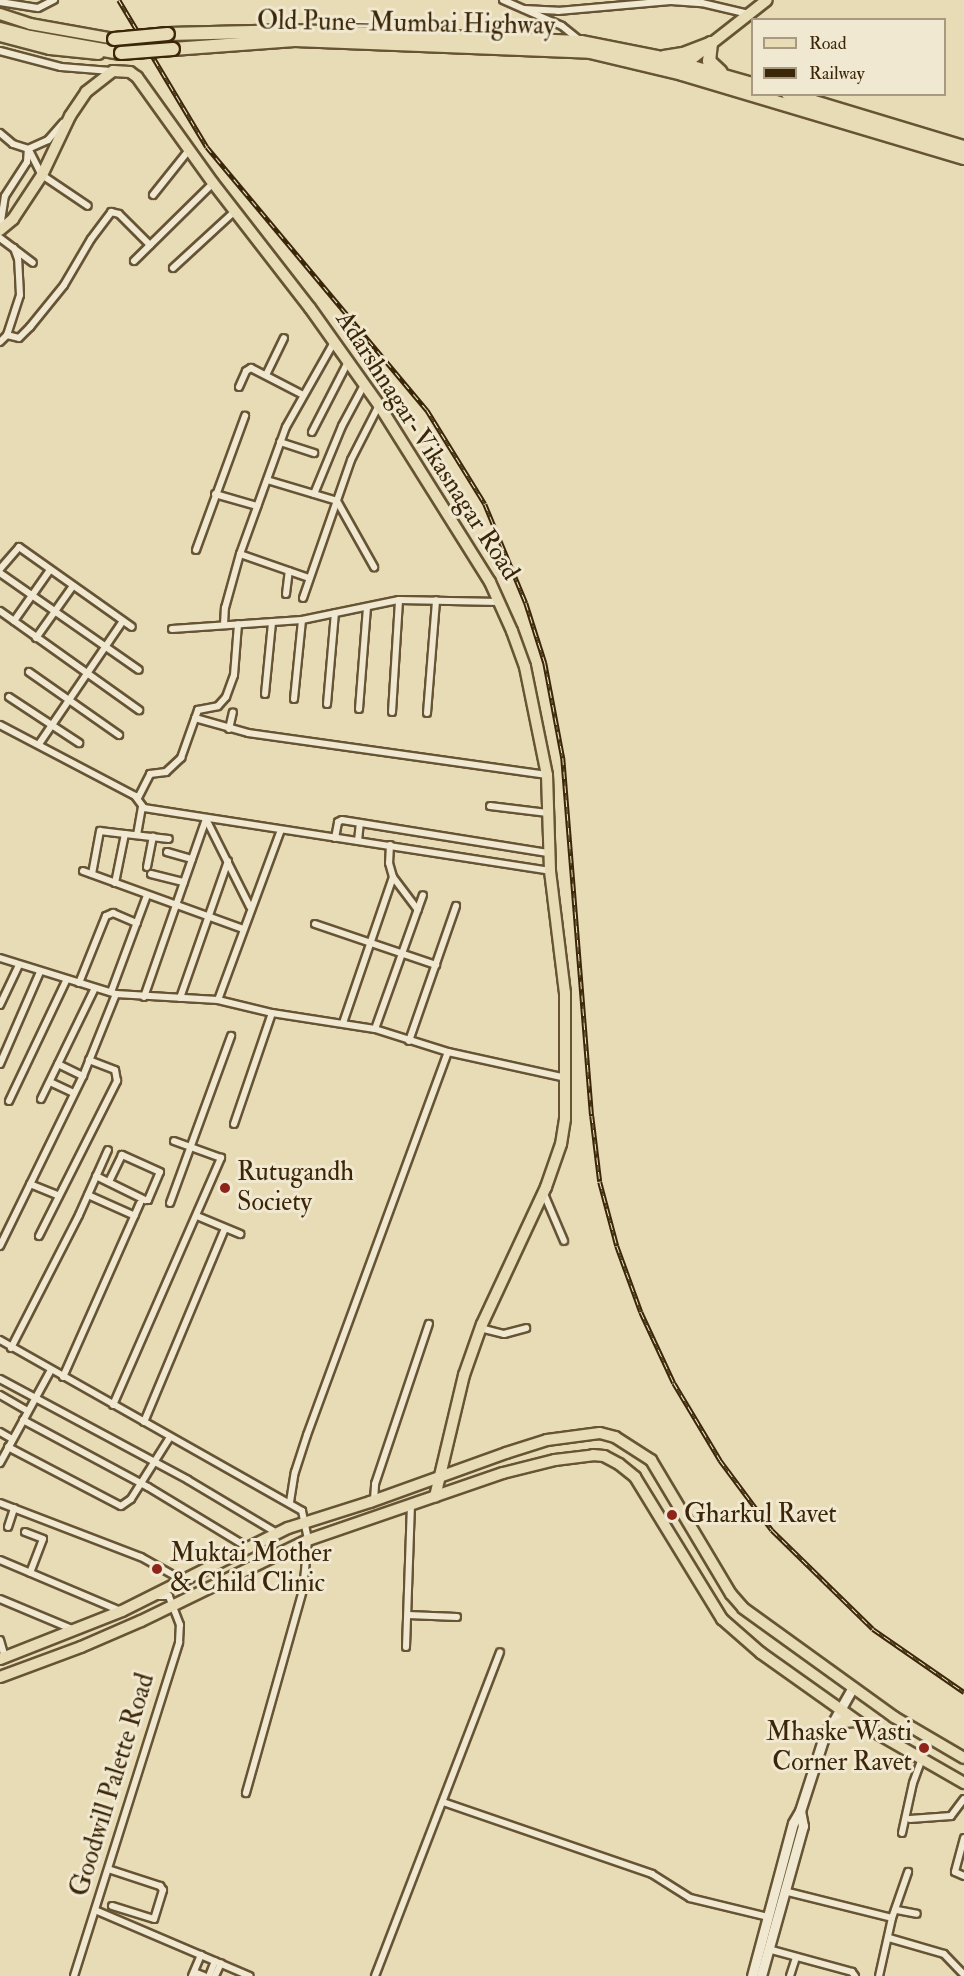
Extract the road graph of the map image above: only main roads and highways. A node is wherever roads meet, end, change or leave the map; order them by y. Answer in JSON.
{"nodes":[{"id":1,"x":766,"y":0,"type":"edge"},
{"id":2,"x":0,"y":14,"type":"edge"},
{"id":3,"x":0,"y":21,"type":"edge"},
{"id":4,"x":0,"y":29,"type":"edge"},
{"id":5,"x":0,"y":36,"type":"edge"},
{"id":6,"x":114,"y":39,"type":"junction"},
{"id":7,"x":711,"y":43,"type":"junction"},
{"id":8,"x":96,"y":45,"type":"junction"},
{"id":9,"x":121,"y":53,"type":"junction"},
{"id":10,"x":657,"y":57,"type":"junction"},
{"id":11,"x":683,"y":69,"type":"junction"},
{"id":12,"x":726,"y":76,"type":"junction"},
{"id":13,"x":751,"y":83,"type":"edge"},
{"id":14,"x":751,"y":91,"type":"edge"},
{"id":15,"x":768,"y":96,"type":"edge"},
{"id":16,"x":795,"y":96,"type":"edge"},
{"id":17,"x":964,"y":147,"type":"edge"},
{"id":18,"x":964,"y":158,"type":"edge"},
{"id":19,"x":0,"y":228,"type":"edge"},
{"id":20,"x":439,"y":1476,"type":"junction"},
{"id":21,"x":435,"y":1497,"type":"junction"},
{"id":22,"x":3,"y":1658,"type":"edge"},
{"id":23,"x":0,"y":1677,"type":"edge"},
{"id":24,"x":856,"y":1721,"type":"junction"},
{"id":25,"x":829,"y":1729,"type":"road end"},
{"id":26,"x":964,"y":1758,"type":"edge"},
{"id":27,"x":964,"y":1783,"type":"edge"}],
"edges":[{"from":1,"to":7,"type":"main road"},
{"from":2,"to":6,"type":"main road"},
{"from":3,"to":8,"type":"highway"},
{"from":4,"to":8,"type":"highway"},
{"from":5,"to":9,"type":"main road"},
{"from":6,"to":8,"type":"highway","name":"Old Pune–Mumbai Highway"},
{"from":6,"to":10,"type":"highway","name":"Old Pune–Mumbai Highway","bridge":true},
{"from":7,"to":10,"type":"highway"},
{"from":7,"to":11,"type":"main road"},
{"from":7,"to":12,"type":"highway"},
{"from":8,"to":9,"type":"highway","name":"Old Pune–Mumbai Highway"},
{"from":9,"to":11,"type":"highway","name":"Old Pune–Mumbai Highway","bridge":true},
{"from":10,"to":11,"type":"highway","name":"Old Pune–Mumbai Highway"},
{"from":11,"to":12,"type":"highway","name":"Old Pune–Mumbai Highway"},
{"from":11,"to":14,"type":"highway","name":"Old Pune–Mumbai Highway"},
{"from":12,"to":13,"type":"highway","name":"Old Pune–Mumbai Highway"},
{"from":15,"to":18,"type":"highway","name":"Old Pune–Mumbai Highway"},
{"from":16,"to":17,"type":"highway"},
{"from":19,"to":20,"type":"main road","name":"Adarshnagar-Vikasnagar Road"},
{"from":20,"to":21,"type":"main road","name":"Adarshnagar-Vikasnagar Road"},
{"from":20,"to":22,"type":"main road"},
{"from":20,"to":26,"type":"main road"},
{"from":21,"to":23,"type":"main road"},
{"from":21,"to":24,"type":"main road"},
{"from":24,"to":25,"type":"main road"},
{"from":24,"to":27,"type":"main road"}]}
